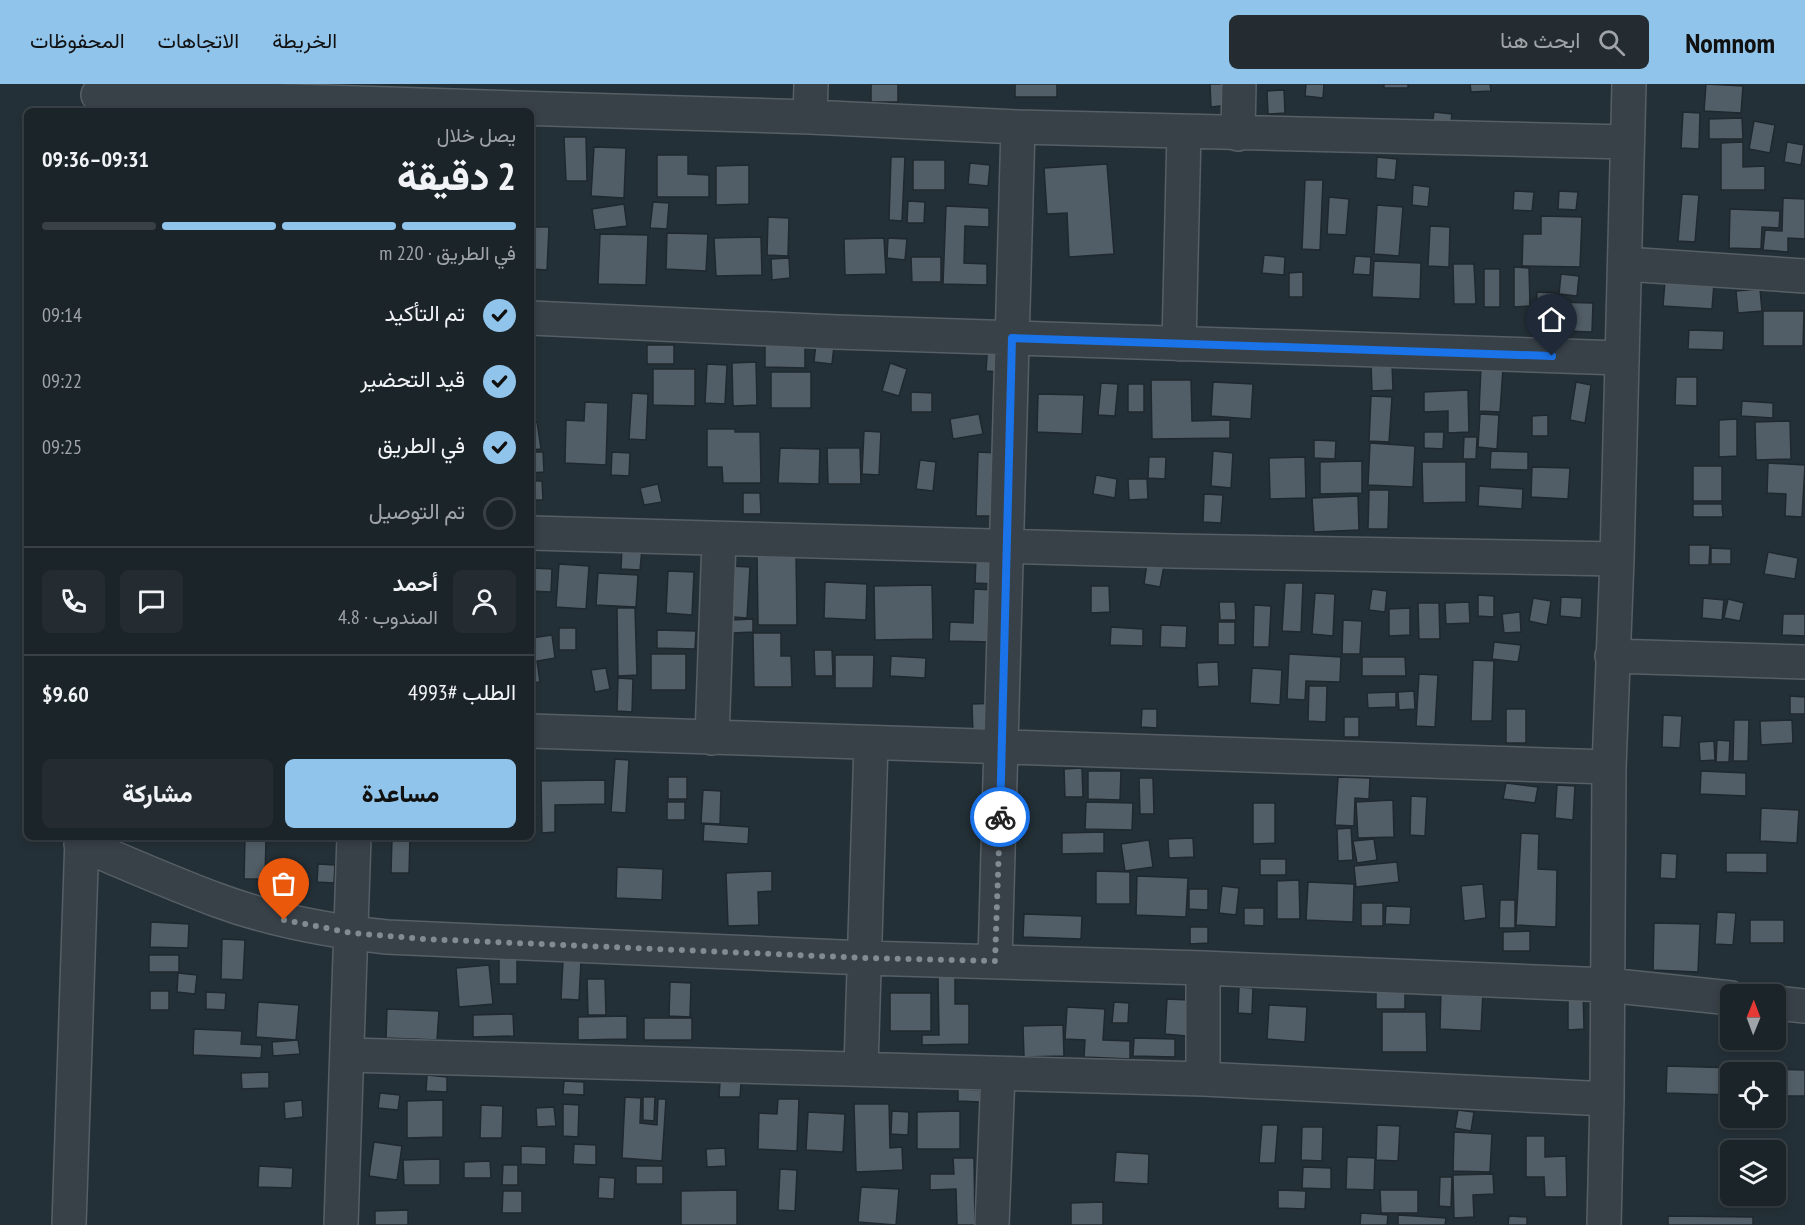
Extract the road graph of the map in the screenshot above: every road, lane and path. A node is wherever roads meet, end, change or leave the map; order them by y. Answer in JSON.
{"nodes":[{"id":1,"x":811,"y":84,"type":"edge"},
{"id":2,"x":1239,"y":84,"type":"edge"},
{"id":3,"x":1629,"y":84,"type":"edge"},
{"id":4,"x":98,"y":97,"type":"edge"},
{"id":5,"x":382,"y":100,"type":"edge"},
{"id":6,"x":810,"y":117,"type":"junction"},
{"id":7,"x":1018,"y":127,"type":"junction"},
{"id":8,"x":1184,"y":132,"type":"junction"},
{"id":9,"x":1238,"y":134,"type":"junction"},
{"id":10,"x":1627,"y":142,"type":"junction"},
{"id":11,"x":1625,"y":264,"type":"junction"},
{"id":12,"x":1805,"y":276,"type":"edge"},
{"id":13,"x":534,"y":318,"type":"edge"},
{"id":14,"x":1012,"y":338,"type":"junction"},
{"id":15,"x":1179,"y":344,"type":"junction"},
{"id":16,"x":1622,"y":358,"type":"junction"},
{"id":17,"x":534,"y":533,"type":"edge"},
{"id":18,"x":719,"y":540,"type":"junction"},
{"id":19,"x":1007,"y":545,"type":"junction"},
{"id":20,"x":1617,"y":559,"type":"junction"},
{"id":21,"x":1612,"y":656,"type":"junction"},
{"id":22,"x":1805,"y":662,"type":"edge"},
{"id":23,"x":534,"y":731,"type":"edge"},
{"id":24,"x":712,"y":738,"type":"junction"},
{"id":25,"x":871,"y":743,"type":"junction"},
{"id":26,"x":1002,"y":746,"type":"junction"},
{"id":27,"x":1608,"y":767,"type":"junction"},
{"id":28,"x":354,"y":840,"type":"edge"},
{"id":29,"x":81,"y":841,"type":"edge"},
{"id":30,"x":352,"y":933,"type":"junction"},
{"id":31,"x":865,"y":958,"type":"junction"},
{"id":32,"x":995,"y":961,"type":"junction"},
{"id":33,"x":1203,"y":968,"type":"junction"},
{"id":34,"x":1607,"y":985,"type":"junction"},
{"id":35,"x":1720,"y":997,"type":"edge"},
{"id":36,"x":1786,"y":1004,"type":"edge"},
{"id":37,"x":1805,"y":1006,"type":"edge"},
{"id":38,"x":348,"y":1056,"type":"junction"},
{"id":39,"x":861,"y":1068,"type":"junction"},
{"id":40,"x":998,"y":1074,"type":"junction"},
{"id":41,"x":1203,"y":1079,"type":"junction"},
{"id":42,"x":1607,"y":1099,"type":"junction"},
{"id":43,"x":69,"y":1225,"type":"edge"},
{"id":44,"x":341,"y":1225,"type":"edge"},
{"id":45,"x":992,"y":1225,"type":"edge"},
{"id":46,"x":1604,"y":1225,"type":"edge"}],
"edges":[{"from":1,"to":6,"type":"street"},
{"from":2,"to":9,"type":"street"},
{"from":3,"to":10,"type":"street"},
{"from":4,"to":5,"type":"street"},
{"from":5,"to":6,"type":"street"},
{"from":6,"to":7,"type":"street"},
{"from":7,"to":8,"type":"street"},
{"from":7,"to":14,"type":"street"},
{"from":8,"to":9,"type":"street"},
{"from":8,"to":15,"type":"street"},
{"from":9,"to":10,"type":"street"},
{"from":10,"to":11,"type":"street"},
{"from":11,"to":12,"type":"street"},
{"from":11,"to":16,"type":"street"},
{"from":13,"to":14,"type":"street"},
{"from":14,"to":15,"type":"street"},
{"from":14,"to":19,"type":"street"},
{"from":15,"to":16,"type":"street"},
{"from":16,"to":20,"type":"street"},
{"from":17,"to":18,"type":"street"},
{"from":18,"to":19,"type":"street"},
{"from":18,"to":24,"type":"street"},
{"from":19,"to":20,"type":"street"},
{"from":19,"to":26,"type":"street"},
{"from":20,"to":21,"type":"street"},
{"from":21,"to":22,"type":"street"},
{"from":21,"to":27,"type":"street"},
{"from":23,"to":24,"type":"street"},
{"from":24,"to":25,"type":"street"},
{"from":25,"to":26,"type":"street"},
{"from":25,"to":31,"type":"street"},
{"from":26,"to":27,"type":"street"},
{"from":26,"to":32,"type":"street"},
{"from":27,"to":34,"type":"street"},
{"from":28,"to":30,"type":"street"},
{"from":29,"to":30,"type":"street"},
{"from":29,"to":43,"type":"street"},
{"from":30,"to":31,"type":"street"},
{"from":30,"to":38,"type":"street"},
{"from":31,"to":32,"type":"street"},
{"from":31,"to":39,"type":"street"},
{"from":32,"to":33,"type":"street"},
{"from":33,"to":34,"type":"street"},
{"from":33,"to":41,"type":"street"},
{"from":34,"to":35,"type":"street"},
{"from":34,"to":42,"type":"street"},
{"from":36,"to":37,"type":"street"},
{"from":38,"to":39,"type":"street"},
{"from":38,"to":44,"type":"street"},
{"from":39,"to":40,"type":"street"},
{"from":40,"to":41,"type":"street"},
{"from":40,"to":45,"type":"street"},
{"from":41,"to":42,"type":"street"},
{"from":42,"to":46,"type":"street"}]}
